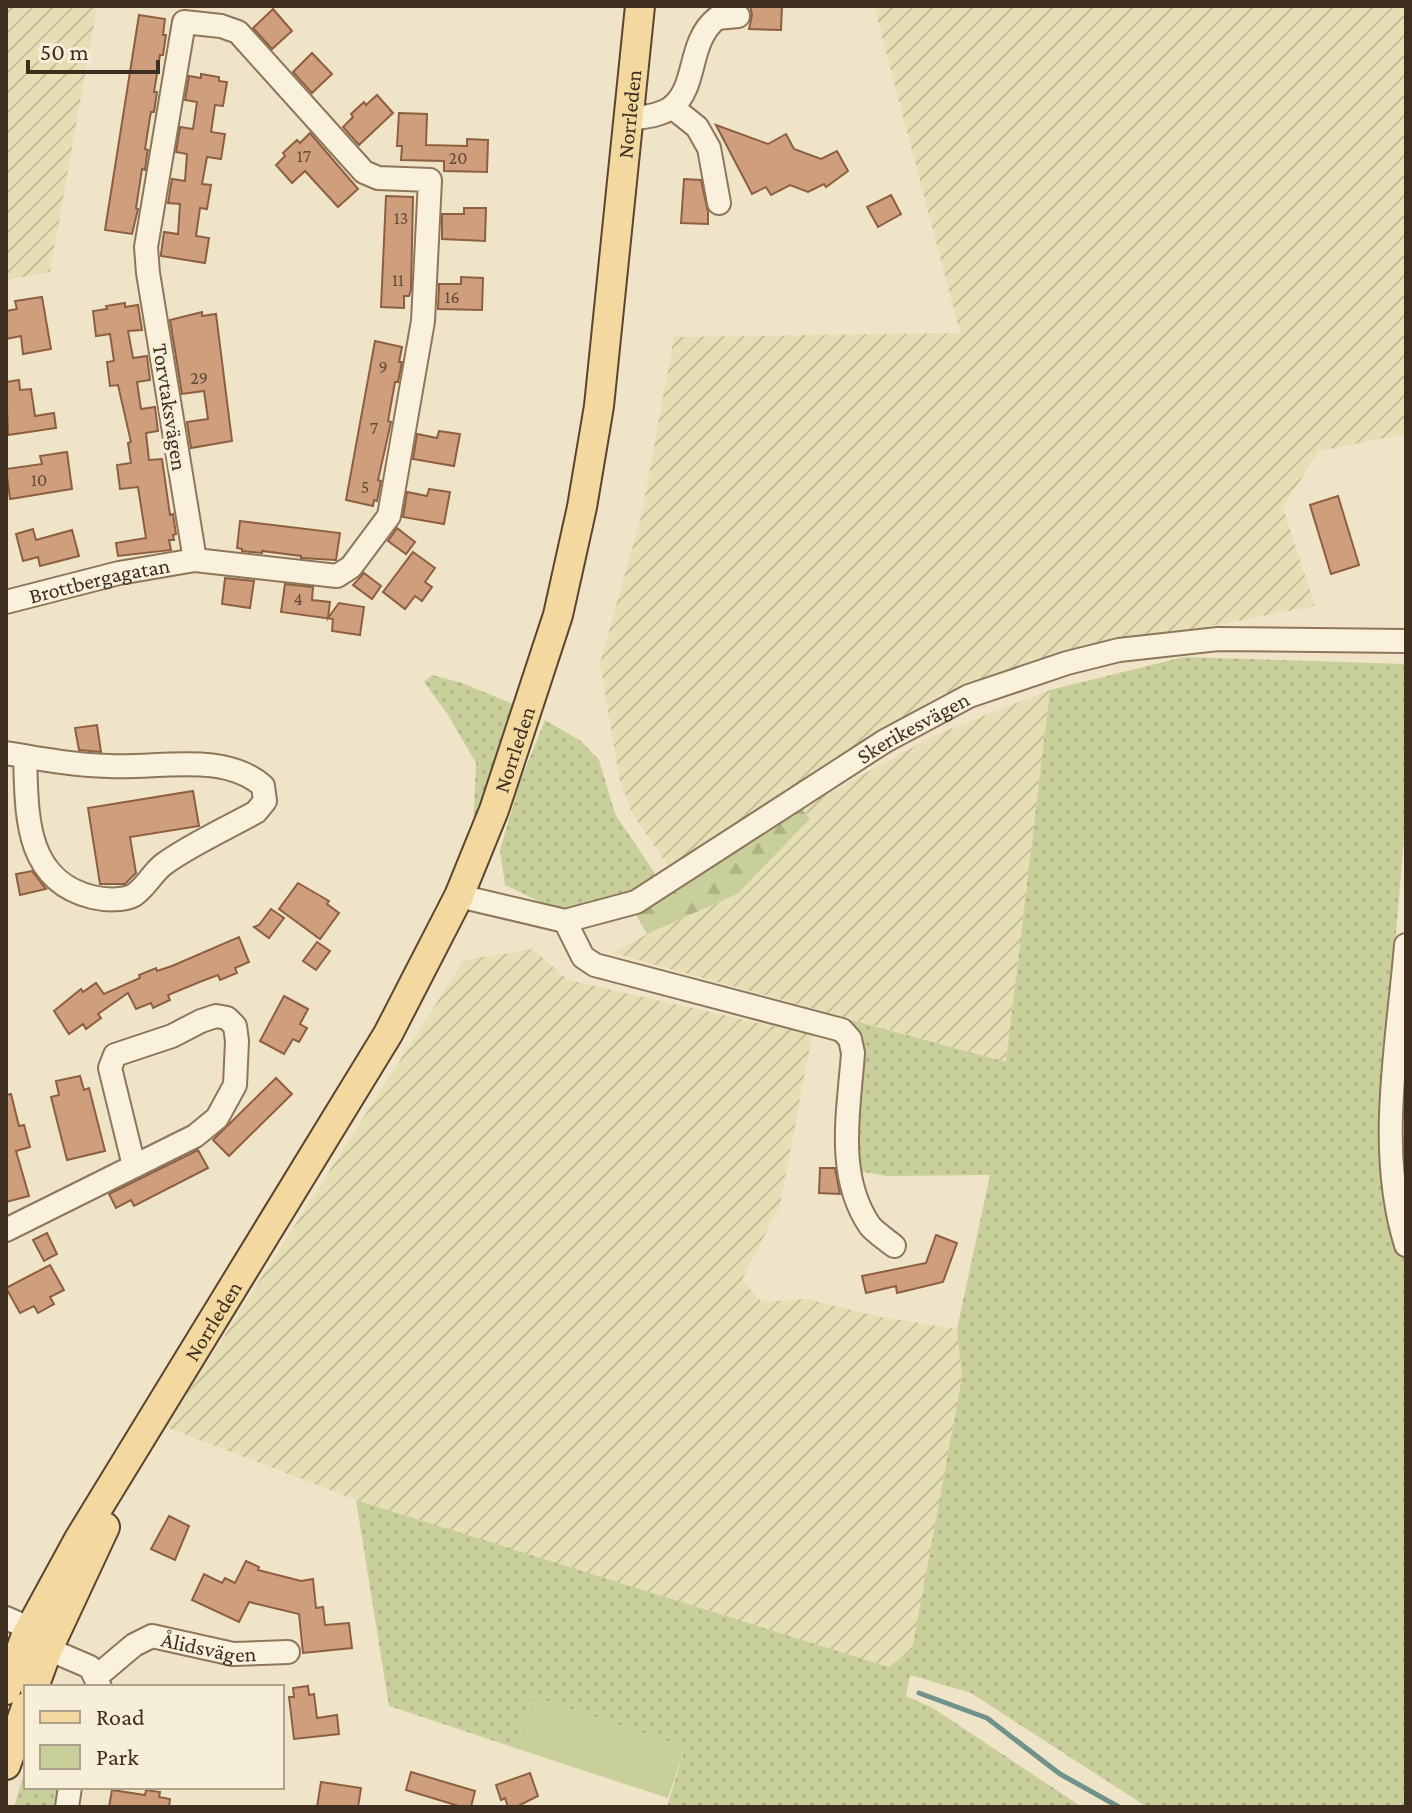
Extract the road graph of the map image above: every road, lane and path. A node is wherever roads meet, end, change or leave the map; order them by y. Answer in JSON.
{"nodes":[{"id":1,"x":640,"y":6,"type":"edge"},
{"id":2,"x":738,"y":16,"type":"dead end"},
{"id":3,"x":672,"y":107,"type":"junction"},
{"id":4,"x":629,"y":119,"type":"junction"},
{"id":5,"x":719,"y":203,"type":"dead end"},
{"id":6,"x":195,"y":560,"type":"junction"},
{"id":7,"x":6,"y":602,"type":"edge"},
{"id":8,"x":1406,"y":641,"type":"edge"},
{"id":9,"x":15,"y":754,"type":"edge"},
{"id":10,"x":459,"y":896,"type":"junction"},
{"id":11,"x":565,"y":921,"type":"junction"},
{"id":12,"x":1406,"y":945,"type":"edge"},
{"id":13,"x":134,"y":1166,"type":"junction"},
{"id":14,"x":6,"y":1230,"type":"edge"},
{"id":15,"x":1406,"y":1245,"type":"edge"},
{"id":16,"x":894,"y":1246,"type":"dead end"},
{"id":17,"x":30,"y":1647,"type":"edge"},
{"id":18,"x":288,"y":1652,"type":"dead end"},
{"id":19,"x":98,"y":1682,"type":"edge"},
{"id":20,"x":6,"y":1690,"type":"edge"},
{"id":21,"x":24,"y":1713,"type":"edge"},
{"id":22,"x":6,"y":1765,"type":"edge"}],
"edges":[{"from":1,"to":4,"type":"main road","name":"Norrleden"},
{"from":2,"to":3,"type":"street"},
{"from":3,"to":4,"type":"street"},
{"from":3,"to":5,"type":"street"},
{"from":4,"to":10,"type":"main road","name":"Norrleden"},
{"from":6,"to":6,"type":"street","name":"Torvtaksvägen"},
{"from":6,"to":7,"type":"street","name":"Brottbergagatan"},
{"from":8,"to":11,"type":"street","name":"Skerikesvägen"},
{"from":9,"to":9,"type":"street"},
{"from":10,"to":11,"type":"street","name":"Skerikesvägen"},
{"from":10,"to":17,"type":"main road","name":"Norrleden"},
{"from":11,"to":16,"type":"street"},
{"from":12,"to":15,"type":"street"},
{"from":13,"to":13,"type":"street"},
{"from":13,"to":14,"type":"street"},
{"from":17,"to":19,"type":"street"},
{"from":17,"to":20,"type":"main road","name":"Norrleden"},
{"from":18,"to":19,"type":"street","name":"Ålidsvägen"},
{"from":21,"to":22,"type":"main road"}]}
